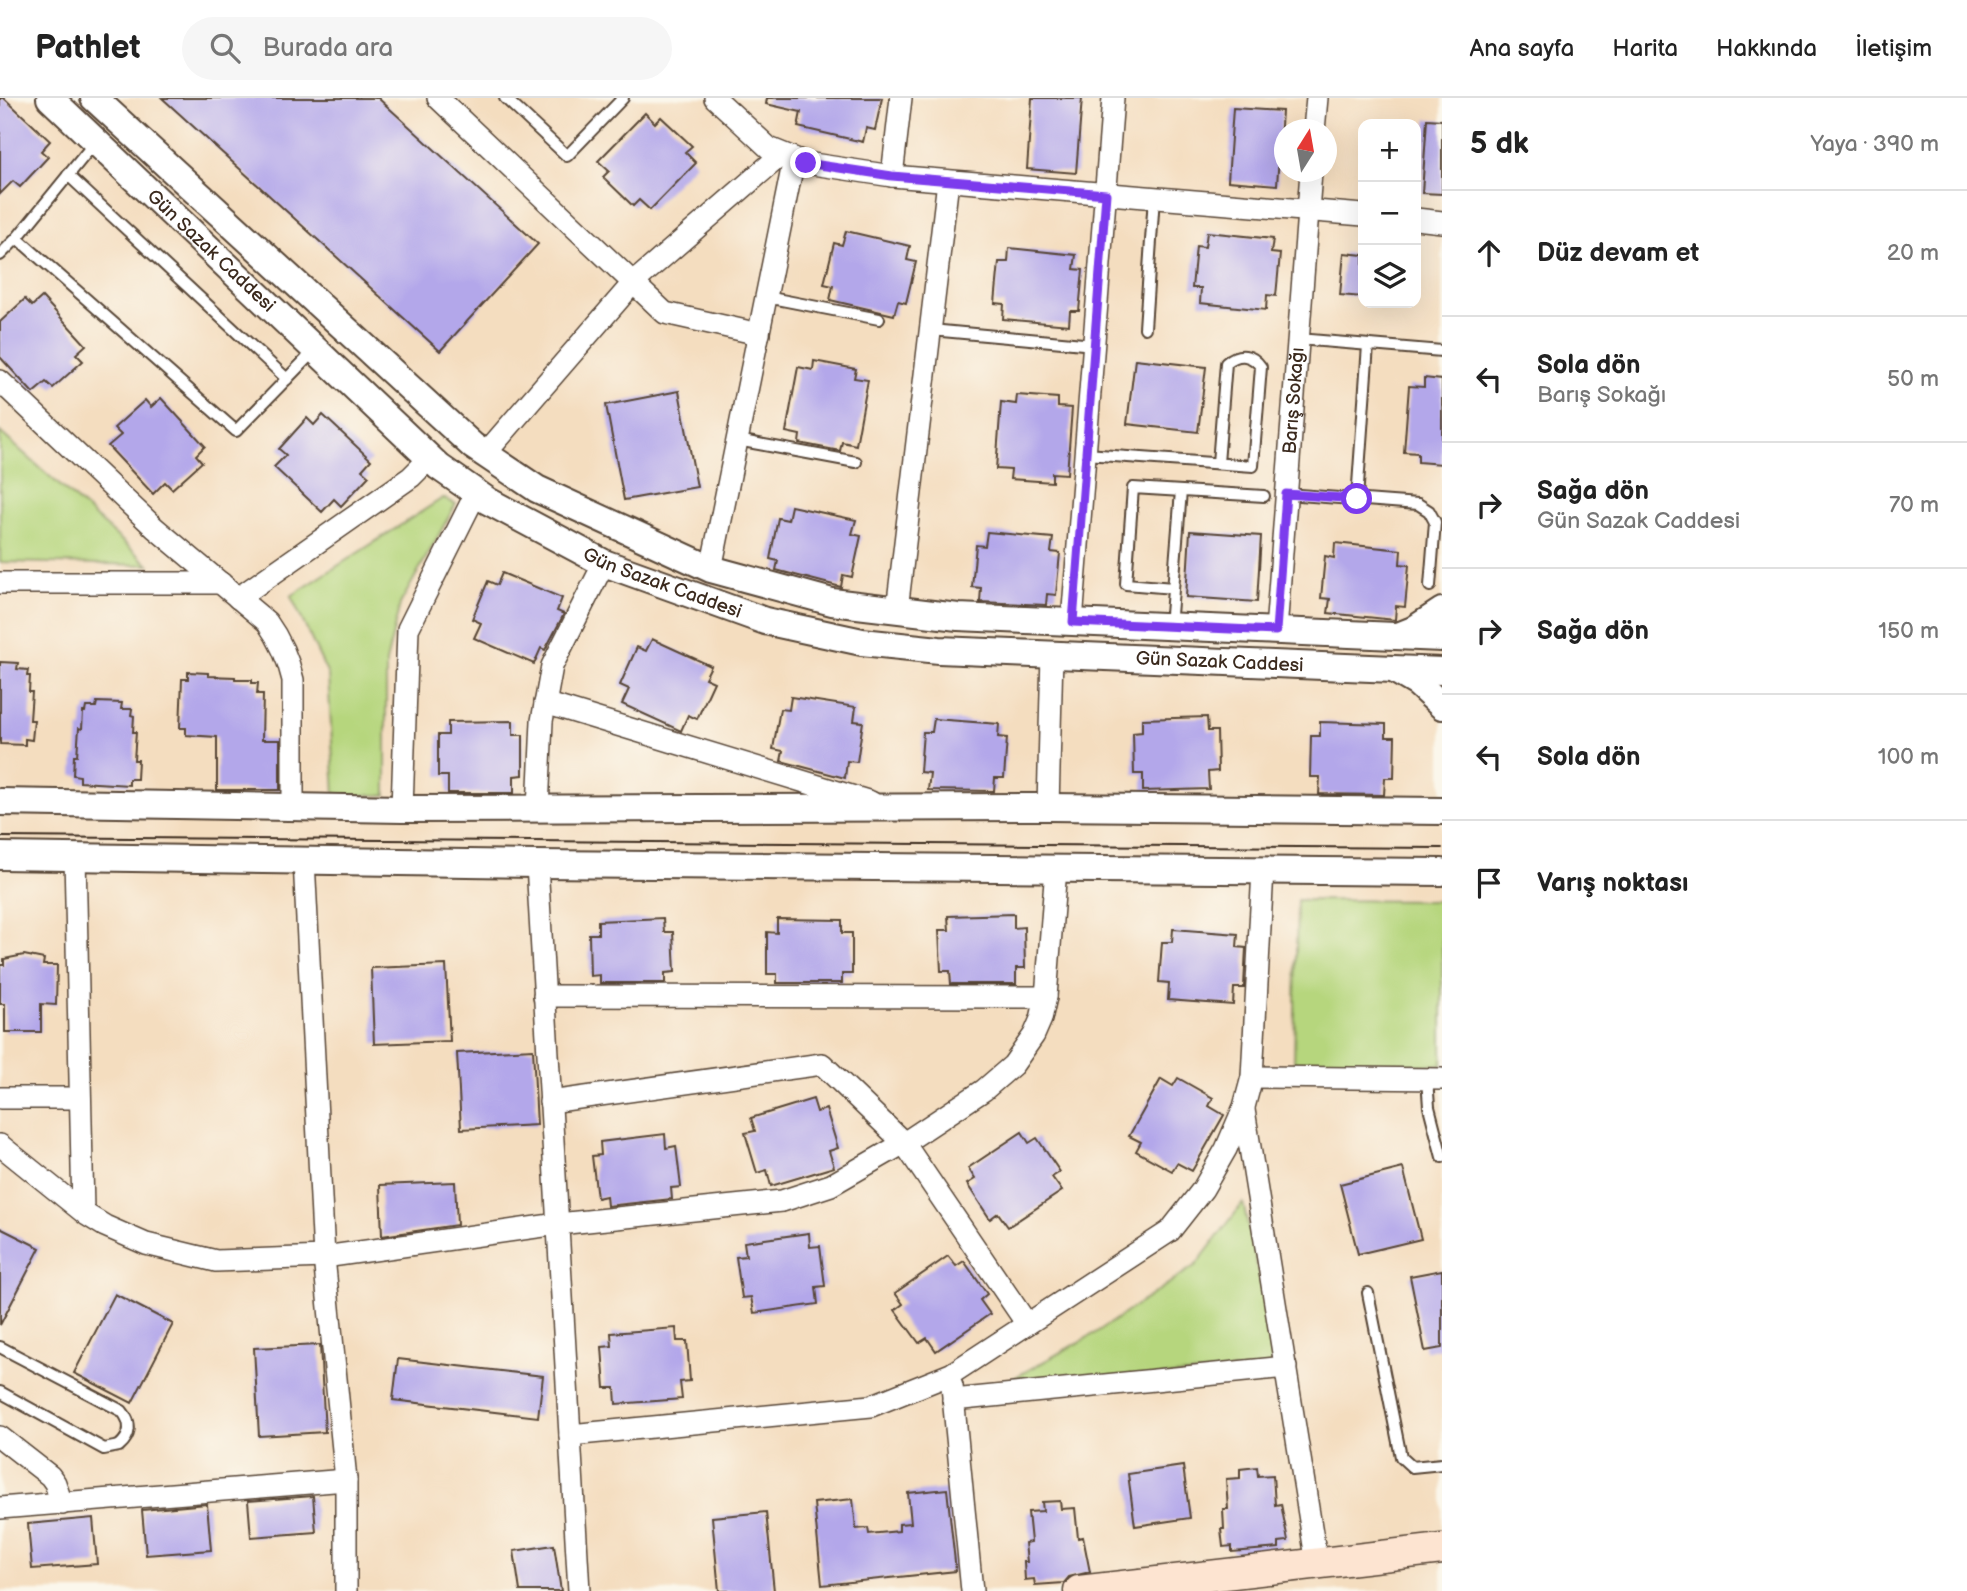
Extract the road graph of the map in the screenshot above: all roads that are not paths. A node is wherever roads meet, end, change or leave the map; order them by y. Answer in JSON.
{"nodes":[{"id":1,"x":50,"y":98,"type":"edge"},
{"id":2,"x":94,"y":98,"type":"edge"},
{"id":3,"x":438,"y":98,"type":"edge"},
{"id":4,"x":505,"y":98,"type":"edge"},
{"id":5,"x":623,"y":98,"type":"edge"},
{"id":6,"x":715,"y":98,"type":"edge"},
{"id":7,"x":901,"y":98,"type":"edge"},
{"id":8,"x":1113,"y":98,"type":"edge"},
{"id":9,"x":1317,"y":98,"type":"edge"},
{"id":10,"x":1315,"y":119,"type":"edge"},
{"id":11,"x":96,"y":141,"type":"junction"},
{"id":12,"x":788,"y":157,"type":"junction"},
{"id":13,"x":68,"y":175,"type":"junction"},
{"id":14,"x":892,"y":176,"type":"junction"},
{"id":15,"x":948,"y":181,"type":"junction"},
{"id":16,"x":1310,"y":182,"type":"edge"},
{"id":17,"x":1106,"y":194,"type":"junction"},
{"id":18,"x":1154,"y":197,"type":"junction"},
{"id":19,"x":1308,"y":210,"type":"junction"},
{"id":20,"x":1358,"y":215,"type":"edge"},
{"id":21,"x":1421,"y":220,"type":"edge"},
{"id":22,"x":1442,"y":222,"type":"edge"},
{"id":23,"x":17,"y":238,"type":"junction"},
{"id":24,"x":0,"y":255,"type":"edge"},
{"id":25,"x":633,"y":283,"type":"junction"},
{"id":26,"x":766,"y":297,"type":"junction"},
{"id":27,"x":879,"y":318,"type":"dead end"},
{"id":28,"x":1145,"y":328,"type":"dead end"},
{"id":29,"x":931,"y":330,"type":"junction"},
{"id":30,"x":759,"y":334,"type":"junction"},
{"id":31,"x":1298,"y":339,"type":"junction"},
{"id":32,"x":1094,"y":345,"type":"junction"},
{"id":33,"x":1368,"y":345,"type":"junction"},
{"id":34,"x":316,"y":350,"type":"junction"},
{"id":35,"x":1442,"y":351,"type":"edge"},
{"id":36,"x":287,"y":379,"type":"junction"},
{"id":37,"x":0,"y":381,"type":"edge"},
{"id":38,"x":737,"y":440,"type":"junction"},
{"id":39,"x":485,"y":454,"type":"junction"},
{"id":40,"x":1086,"y":454,"type":"junction"},
{"id":41,"x":430,"y":458,"type":"junction"},
{"id":42,"x":856,"y":462,"type":"dead end"},
{"id":43,"x":1218,"y":463,"type":"junction"},
{"id":44,"x":1181,"y":491,"type":"junction"},
{"id":45,"x":475,"y":493,"type":"junction"},
{"id":46,"x":1286,"y":494,"type":"junction"},
{"id":47,"x":1264,"y":496,"type":"dead end"},
{"id":48,"x":1357,"y":499,"type":"junction"},
{"id":49,"x":604,"y":563,"type":"junction"},
{"id":50,"x":711,"y":569,"type":"junction"},
{"id":51,"x":0,"y":583,"type":"edge"},
{"id":52,"x":221,"y":583,"type":"junction"},
{"id":53,"x":1430,"y":586,"type":"dead end"},
{"id":54,"x":1173,"y":587,"type":"junction"},
{"id":55,"x":238,"y":598,"type":"junction"},
{"id":56,"x":897,"y":610,"type":"junction"},
{"id":57,"x":1442,"y":611,"type":"edge"},
{"id":58,"x":1073,"y":622,"type":"junction"},
{"id":59,"x":1170,"y":627,"type":"junction"},
{"id":60,"x":1276,"y":631,"type":"junction"},
{"id":61,"x":1397,"y":637,"type":"junction"},
{"id":62,"x":1442,"y":638,"type":"edge"},
{"id":63,"x":1052,"y":654,"type":"junction"},
{"id":64,"x":1394,"y":669,"type":"junction"},
{"id":65,"x":1442,"y":671,"type":"edge"},
{"id":66,"x":545,"y":703,"type":"junction"},
{"id":67,"x":1442,"y":706,"type":"edge"},
{"id":68,"x":0,"y":802,"type":"edge"},
{"id":69,"x":293,"y":807,"type":"junction"},
{"id":70,"x":1048,"y":807,"type":"junction"},
{"id":71,"x":888,"y":808,"type":"junction"},
{"id":72,"x":402,"y":809,"type":"junction"},
{"id":73,"x":538,"y":809,"type":"junction"},
{"id":74,"x":1442,"y":811,"type":"edge"},
{"id":75,"x":0,"y":856,"type":"edge"},
{"id":76,"x":75,"y":857,"type":"junction"},
{"id":77,"x":303,"y":860,"type":"junction"},
{"id":78,"x":537,"y":864,"type":"junction"},
{"id":79,"x":1056,"y":868,"type":"junction"},
{"id":80,"x":1263,"y":870,"type":"junction"},
{"id":81,"x":1442,"y":872,"type":"edge"},
{"id":82,"x":544,"y":996,"type":"junction"},
{"id":83,"x":1046,"y":997,"type":"junction"},
{"id":84,"x":1252,"y":1077,"type":"junction"},
{"id":85,"x":1434,"y":1079,"type":"edge"},
{"id":86,"x":0,"y":1098,"type":"edge"},
{"id":87,"x":80,"y":1098,"type":"junction"},
{"id":88,"x":550,"y":1102,"type":"junction"},
{"id":89,"x":1244,"y":1107,"type":"junction"},
{"id":90,"x":904,"y":1143,"type":"junction"},
{"id":91,"x":0,"y":1145,"type":"edge"},
{"id":92,"x":1442,"y":1157,"type":"edge"},
{"id":93,"x":83,"y":1212,"type":"junction"},
{"id":94,"x":558,"y":1224,"type":"junction"},
{"id":95,"x":324,"y":1257,"type":"junction"},
{"id":96,"x":1368,"y":1293,"type":"dead end"},
{"id":97,"x":1027,"y":1324,"type":"junction"},
{"id":98,"x":0,"y":1347,"type":"edge"},
{"id":99,"x":1286,"y":1367,"type":"junction"},
{"id":100,"x":951,"y":1374,"type":"junction"},
{"id":101,"x":0,"y":1392,"type":"edge"},
{"id":102,"x":953,"y":1400,"type":"junction"},
{"id":103,"x":570,"y":1435,"type":"junction"},
{"id":104,"x":0,"y":1437,"type":"edge"},
{"id":105,"x":1442,"y":1464,"type":"edge"},
{"id":106,"x":346,"y":1480,"type":"junction"},
{"id":107,"x":62,"y":1504,"type":"junction"},
{"id":108,"x":0,"y":1508,"type":"edge"},
{"id":109,"x":1442,"y":1549,"type":"edge"},
{"id":110,"x":1317,"y":1564,"type":"junction"},
{"id":111,"x":346,"y":1591,"type":"edge"},
{"id":112,"x":579,"y":1591,"type":"edge"},
{"id":113,"x":972,"y":1591,"type":"edge"},
{"id":114,"x":1079,"y":1591,"type":"edge"}],
"edges":[{"from":1,"to":11,"type":"street","name":"Gün Sazak Caddesi"},
{"from":2,"to":39,"type":"street","name":"Gün Sazak Caddesi"},
{"from":3,"to":25,"type":"street"},
{"from":4,"to":5,"type":"lane"},
{"from":6,"to":12,"type":"street"},
{"from":7,"to":14,"type":"street"},
{"from":8,"to":17,"type":"street"},
{"from":9,"to":10,"type":"street"},
{"from":11,"to":13,"type":"lane"},
{"from":11,"to":34,"type":"street","name":"Gün Sazak Caddesi"},
{"from":12,"to":14,"type":"street"},
{"from":12,"to":25,"type":"street"},
{"from":12,"to":26,"type":"street"},
{"from":13,"to":23,"type":"lane"},
{"from":13,"to":36,"type":"lane"},
{"from":14,"to":15,"type":"street"},
{"from":15,"to":17,"type":"street"},
{"from":15,"to":29,"type":"street"},
{"from":16,"to":19,"type":"street","name":"Barış Sokağı"},
{"from":17,"to":18,"type":"street"},
{"from":17,"to":32,"type":"street"},
{"from":18,"to":19,"type":"street"},
{"from":18,"to":28,"type":"lane"},
{"from":19,"to":20,"type":"street"},
{"from":19,"to":31,"type":"street","name":"Barış Sokağı"},
{"from":21,"to":22,"type":"street"},
{"from":23,"to":24,"type":"lane"},
{"from":23,"to":36,"type":"lane"},
{"from":25,"to":30,"type":"street"},
{"from":25,"to":39,"type":"street"},
{"from":26,"to":27,"type":"lane"},
{"from":26,"to":30,"type":"street"},
{"from":29,"to":32,"type":"lane"},
{"from":29,"to":56,"type":"street"},
{"from":30,"to":38,"type":"street"},
{"from":31,"to":33,"type":"lane"},
{"from":31,"to":46,"type":"street","name":"Barış Sokağı"},
{"from":32,"to":40,"type":"street"},
{"from":33,"to":35,"type":"lane"},
{"from":33,"to":48,"type":"lane"},
{"from":34,"to":36,"type":"lane"},
{"from":34,"to":41,"type":"street","name":"Gün Sazak Caddesi"},
{"from":37,"to":52,"type":"street"},
{"from":38,"to":42,"type":"lane"},
{"from":38,"to":50,"type":"street"},
{"from":39,"to":50,"type":"street","name":"Gün Sazak Caddesi"},
{"from":40,"to":43,"type":"lane"},
{"from":40,"to":58,"type":"street"},
{"from":41,"to":45,"type":"street","name":"Gün Sazak Caddesi"},
{"from":41,"to":55,"type":"street"},
{"from":43,"to":43,"type":"lane"},
{"from":44,"to":47,"type":"lane"},
{"from":44,"to":54,"type":"lane"},
{"from":44,"to":54,"type":"lane"},
{"from":45,"to":49,"type":"street","name":"Gün Sazak Caddesi"},
{"from":45,"to":72,"type":"street"},
{"from":46,"to":48,"type":"lane"},
{"from":46,"to":60,"type":"street","name":"Barış Sokağı"},
{"from":48,"to":53,"type":"lane"},
{"from":49,"to":63,"type":"street","name":"Gün Sazak Caddesi"},
{"from":49,"to":66,"type":"street"},
{"from":50,"to":56,"type":"street","name":"Gün Sazak Caddesi"},
{"from":51,"to":52,"type":"street"},
{"from":52,"to":55,"type":"street"},
{"from":54,"to":59,"type":"lane"},
{"from":55,"to":69,"type":"street"},
{"from":56,"to":58,"type":"street","name":"Gün Sazak Caddesi"},
{"from":57,"to":61,"type":"street"},
{"from":58,"to":59,"type":"street","name":"Gün Sazak Caddesi"},
{"from":59,"to":60,"type":"street","name":"Gün Sazak Caddesi"},
{"from":60,"to":61,"type":"street","name":"Gün Sazak Caddesi"},
{"from":61,"to":62,"type":"street","name":"Gün Sazak Caddesi"},
{"from":63,"to":64,"type":"street","name":"Gün Sazak Caddesi"},
{"from":63,"to":70,"type":"street"},
{"from":64,"to":65,"type":"street","name":"Gün Sazak Caddesi"},
{"from":64,"to":67,"type":"street"},
{"from":66,"to":71,"type":"street"},
{"from":66,"to":73,"type":"street"},
{"from":68,"to":69,"type":"street"},
{"from":69,"to":72,"type":"street"},
{"from":70,"to":71,"type":"street"},
{"from":70,"to":74,"type":"street"},
{"from":71,"to":73,"type":"street"},
{"from":72,"to":73,"type":"street"},
{"from":75,"to":76,"type":"street"},
{"from":76,"to":77,"type":"street"},
{"from":76,"to":87,"type":"street"},
{"from":77,"to":78,"type":"street"},
{"from":77,"to":95,"type":"street"},
{"from":78,"to":79,"type":"street"},
{"from":78,"to":82,"type":"street"},
{"from":79,"to":80,"type":"street"},
{"from":79,"to":83,"type":"street"},
{"from":80,"to":81,"type":"street"},
{"from":80,"to":84,"type":"street"},
{"from":82,"to":83,"type":"street"},
{"from":82,"to":88,"type":"street"},
{"from":83,"to":90,"type":"street"},
{"from":84,"to":85,"type":"street"},
{"from":84,"to":89,"type":"street"},
{"from":85,"to":92,"type":"lane"},
{"from":86,"to":87,"type":"street"},
{"from":87,"to":93,"type":"street"},
{"from":88,"to":90,"type":"street"},
{"from":88,"to":94,"type":"street"},
{"from":89,"to":97,"type":"street"},
{"from":89,"to":99,"type":"street"},
{"from":90,"to":94,"type":"street"},
{"from":90,"to":97,"type":"street"},
{"from":91,"to":93,"type":"street"},
{"from":93,"to":95,"type":"street"},
{"from":94,"to":95,"type":"street"},
{"from":94,"to":103,"type":"street"},
{"from":95,"to":106,"type":"street"},
{"from":96,"to":105,"type":"lane"},
{"from":97,"to":100,"type":"street"},
{"from":98,"to":101,"type":"lane"},
{"from":99,"to":102,"type":"street"},
{"from":99,"to":110,"type":"street"},
{"from":100,"to":102,"type":"street"},
{"from":100,"to":103,"type":"street"},
{"from":102,"to":113,"type":"street"},
{"from":103,"to":112,"type":"street"},
{"from":104,"to":107,"type":"street"},
{"from":106,"to":107,"type":"street"},
{"from":106,"to":111,"type":"street"},
{"from":107,"to":108,"type":"street"},
{"from":109,"to":110,"type":"main road"},
{"from":110,"to":114,"type":"main road"}]}
